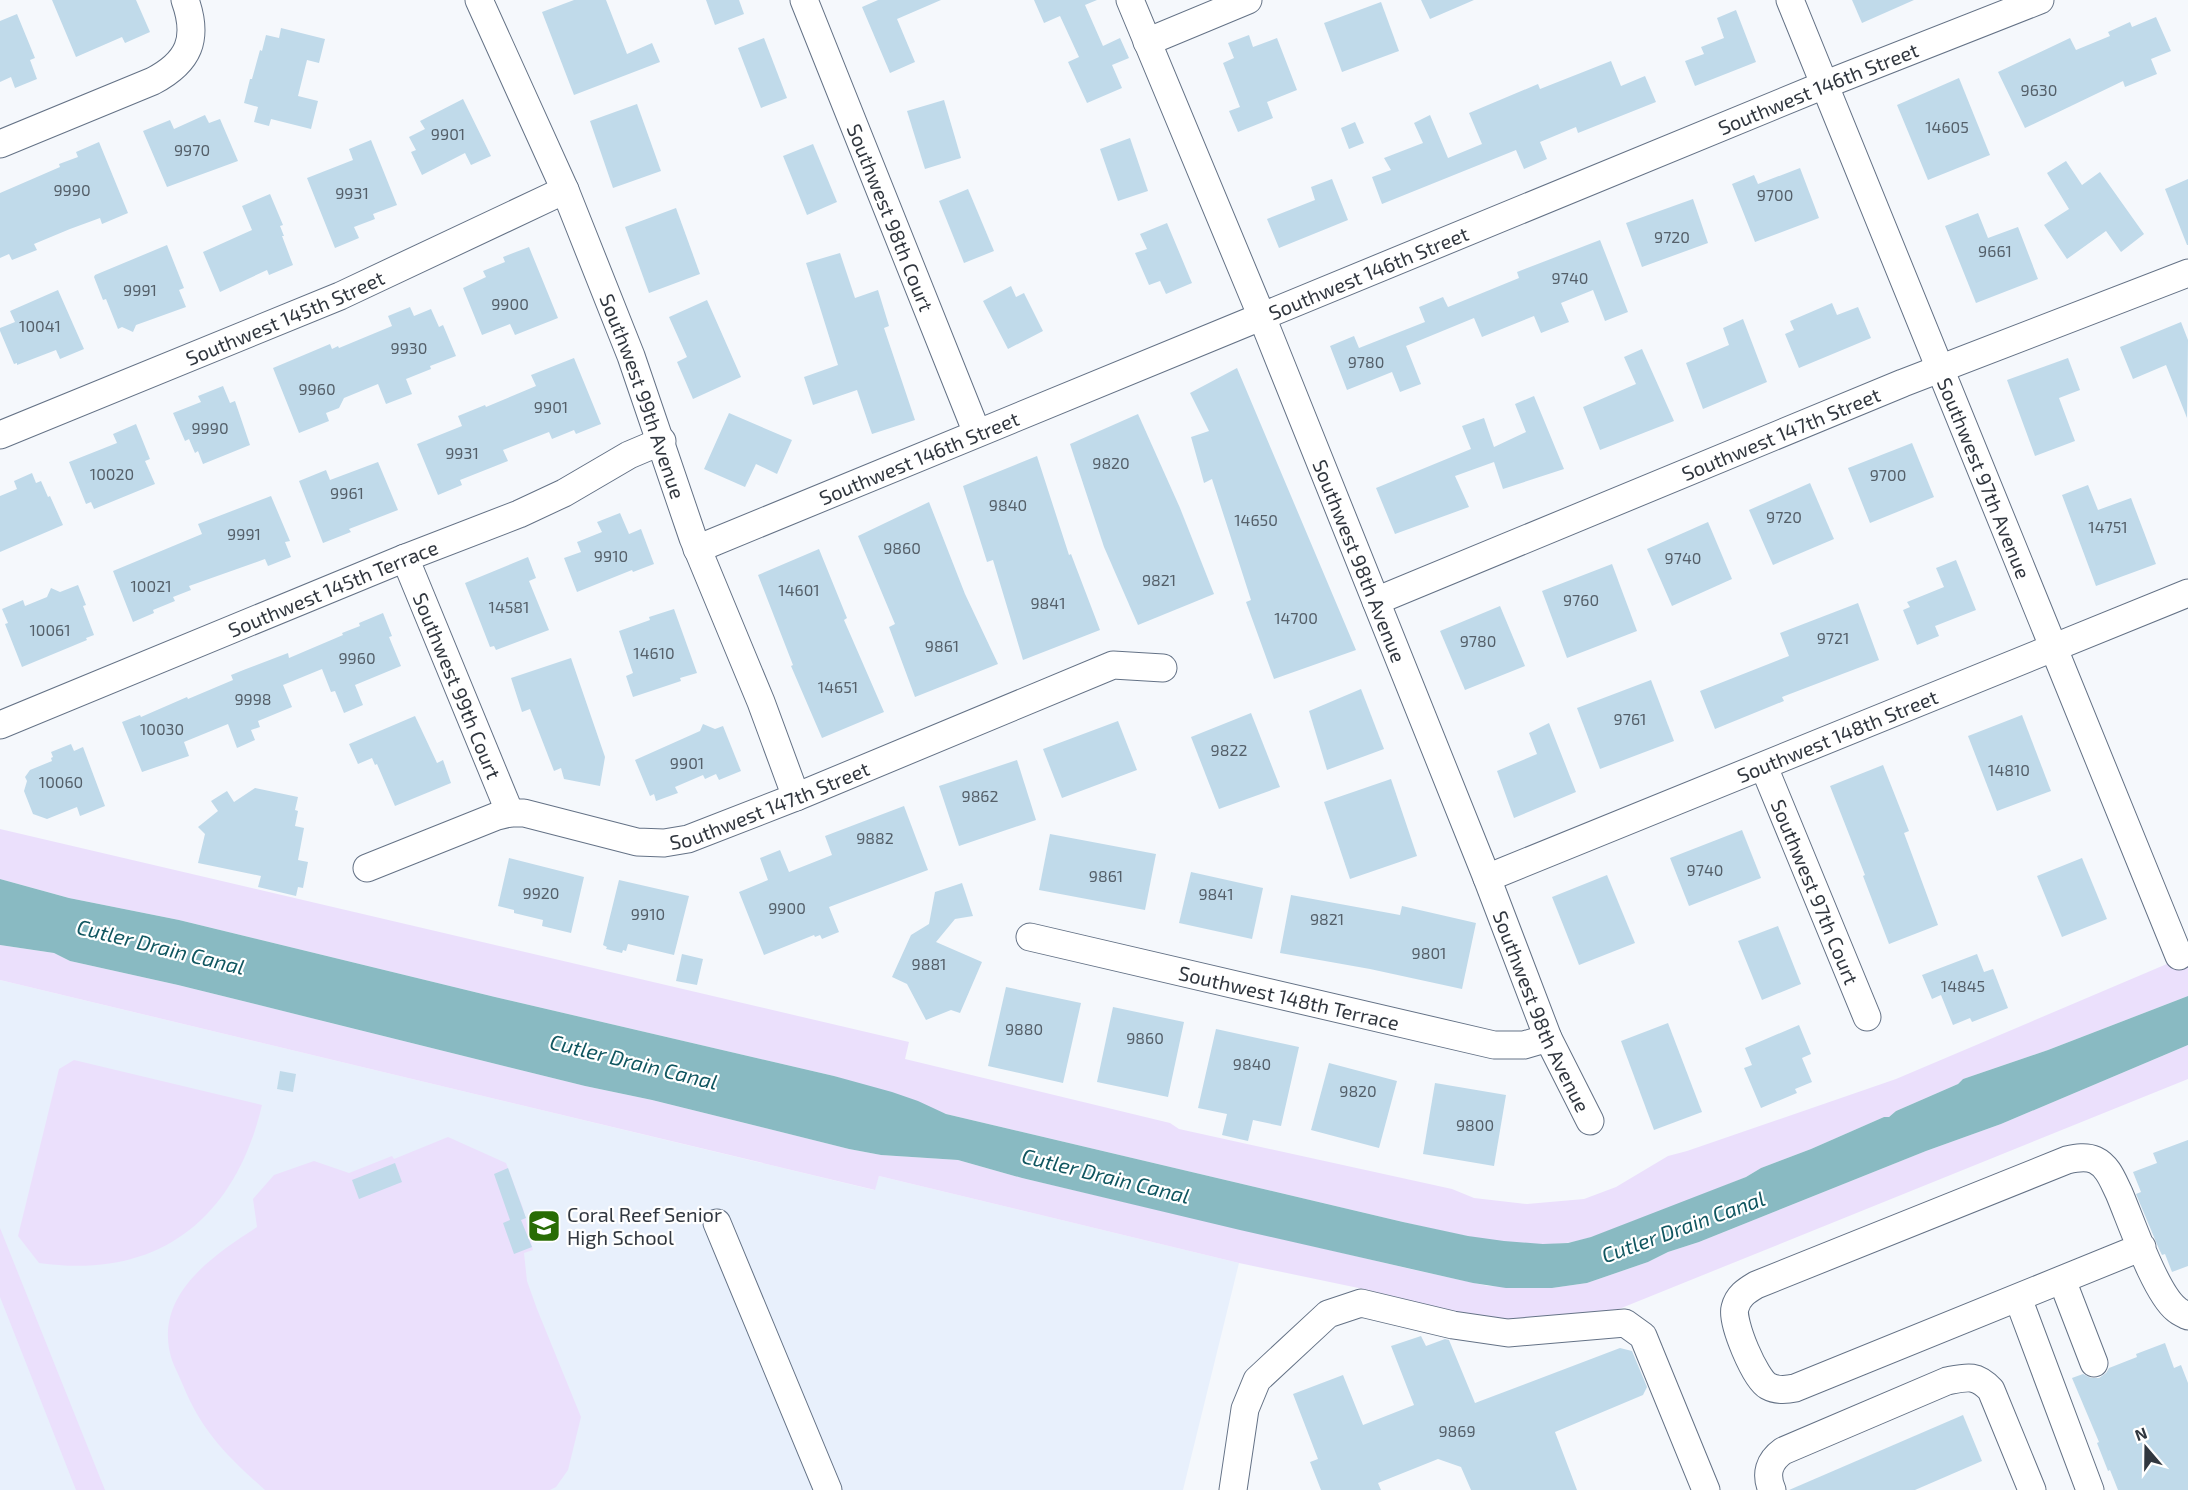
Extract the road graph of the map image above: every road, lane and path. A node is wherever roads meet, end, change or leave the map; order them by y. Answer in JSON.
{"nodes":[{"id":1,"x":185,"y":0,"type":"edge"},
{"id":2,"x":478,"y":0,"type":"edge"},
{"id":3,"x":804,"y":0,"type":"edge"},
{"id":4,"x":1130,"y":0,"type":"edge"},
{"id":5,"x":1248,"y":0,"type":"edge"},
{"id":6,"x":1790,"y":0,"type":"edge"},
{"id":7,"x":2040,"y":0,"type":"edge"},
{"id":8,"x":1147,"y":42,"type":"junction"},
{"id":9,"x":1824,"y":85,"type":"junction"},
{"id":10,"x":0,"y":144,"type":"edge"},
{"id":11,"x":565,"y":190,"type":"junction"},
{"id":12,"x":2188,"y":273,"type":"edge"},
{"id":13,"x":1262,"y":317,"type":"junction"},
{"id":14,"x":1941,"y":368,"type":"junction"},
{"id":15,"x":977,"y":433,"type":"junction"},
{"id":16,"x":0,"y":435,"type":"edge"},
{"id":17,"x":662,"y":441,"type":"junction"},
{"id":18,"x":697,"y":549,"type":"junction"},
{"id":19,"x":405,"y":558,"type":"junction"},
{"id":20,"x":2188,"y":593,"type":"edge"},
{"id":21,"x":1376,"y":601,"type":"junction"},
{"id":22,"x":2053,"y":647,"type":"junction"},
{"id":23,"x":1163,"y":668,"type":"dead end"},
{"id":24,"x":0,"y":725,"type":"edge"},
{"id":25,"x":1764,"y":767,"type":"junction"},
{"id":26,"x":796,"y":797,"type":"junction"},
{"id":27,"x":510,"y":813,"type":"junction"},
{"id":28,"x":367,"y":868,"type":"dead end"},
{"id":29,"x":1487,"y":878,"type":"junction"},
{"id":30,"x":1030,"y":937,"type":"dead end"},
{"id":31,"x":2179,"y":956,"type":"dead end"},
{"id":32,"x":1867,"y":1017,"type":"dead end"},
{"id":33,"x":1548,"y":1038,"type":"junction"},
{"id":34,"x":1590,"y":1121,"type":"dead end"},
{"id":35,"x":717,"y":1223,"type":"dead end"},
{"id":36,"x":2142,"y":1247,"type":"junction"},
{"id":37,"x":2062,"y":1280,"type":"junction"},
{"id":38,"x":2018,"y":1298,"type":"junction"},
{"id":39,"x":2188,"y":1316,"type":"edge"},
{"id":40,"x":2094,"y":1363,"type":"dead end"},
{"id":41,"x":828,"y":1490,"type":"edge"},
{"id":42,"x":1233,"y":1490,"type":"edge"},
{"id":43,"x":1706,"y":1490,"type":"edge"},
{"id":44,"x":1772,"y":1490,"type":"edge"},
{"id":45,"x":2032,"y":1490,"type":"edge"},
{"id":46,"x":2090,"y":1490,"type":"edge"}],
"edges":[{"from":1,"to":10,"type":"street"},
{"from":2,"to":11,"type":"street","name":"Southwest 99th Avenue"},
{"from":3,"to":15,"type":"street","name":"Southwest 98th Court"},
{"from":4,"to":8,"type":"street","name":"Southwest 98th Avenue"},
{"from":5,"to":8,"type":"street"},
{"from":6,"to":9,"type":"street","name":"Southwest 97th Avenue"},
{"from":7,"to":9,"type":"street","name":"Southwest 146th Street"},
{"from":8,"to":13,"type":"street","name":"Southwest 98th Avenue"},
{"from":9,"to":13,"type":"street","name":"Southwest 146th Street"},
{"from":9,"to":14,"type":"street","name":"Southwest 97th Avenue"},
{"from":11,"to":16,"type":"street","name":"Southwest 145th Street"},
{"from":11,"to":17,"type":"street","name":"Southwest 99th Avenue"},
{"from":12,"to":14,"type":"street","name":"Southwest 147th Street"},
{"from":13,"to":15,"type":"street","name":"Southwest 146th Street"},
{"from":13,"to":21,"type":"street","name":"Southwest 98th Avenue"},
{"from":14,"to":21,"type":"street","name":"Southwest 147th Street"},
{"from":14,"to":22,"type":"street","name":"Southwest 97th Avenue"},
{"from":15,"to":18,"type":"street","name":"Southwest 146th Street"},
{"from":17,"to":18,"type":"street","name":"Southwest 99th Avenue"},
{"from":17,"to":19,"type":"street","name":"Southwest 145th Terrace"},
{"from":18,"to":26,"type":"street","name":"Southwest 99th Avenue"},
{"from":19,"to":24,"type":"street","name":"Southwest 145th Terrace"},
{"from":19,"to":27,"type":"street","name":"Southwest 99th Court"},
{"from":20,"to":22,"type":"street","name":"Southwest 148th Street"},
{"from":21,"to":29,"type":"street","name":"Southwest 98th Avenue"},
{"from":22,"to":25,"type":"street","name":"Southwest 148th Street"},
{"from":22,"to":31,"type":"street","name":"Southwest 97th Avenue"},
{"from":23,"to":26,"type":"street","name":"Southwest 147th Street"},
{"from":25,"to":29,"type":"street","name":"Southwest 148th Street"},
{"from":25,"to":32,"type":"street","name":"Southwest 97th Court"},
{"from":26,"to":27,"type":"street","name":"Southwest 147th Street"},
{"from":27,"to":28,"type":"street","name":"Southwest 147th Street"},
{"from":29,"to":33,"type":"street","name":"Southwest 98th Avenue"},
{"from":30,"to":33,"type":"street","name":"Southwest 148th Terrace"},
{"from":33,"to":34,"type":"street","name":"Southwest 98th Avenue"},
{"from":35,"to":41,"type":"street"},
{"from":36,"to":37,"type":"street"},
{"from":36,"to":38,"type":"street"},
{"from":36,"to":39,"type":"street"},
{"from":37,"to":38,"type":"street"},
{"from":37,"to":40,"type":"street"},
{"from":38,"to":46,"type":"street"},
{"from":42,"to":43,"type":"street"},
{"from":44,"to":45,"type":"street"}]}
